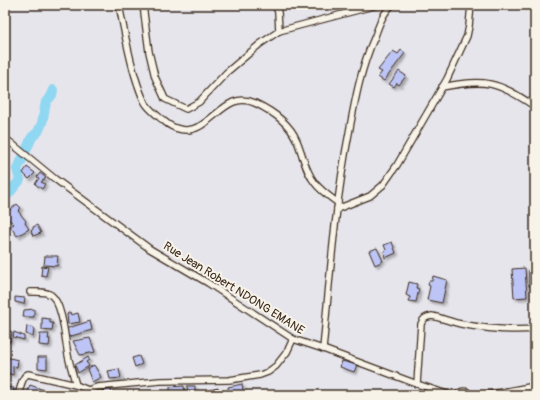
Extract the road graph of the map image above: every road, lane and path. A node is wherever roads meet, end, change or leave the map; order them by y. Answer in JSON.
{"nodes":[{"id":1,"x":119,"y":5,"type":"edge"},
{"id":2,"x":143,"y":5,"type":"edge"},
{"id":3,"x":275,"y":5,"type":"edge"},
{"id":4,"x":377,"y":5,"type":"edge"},
{"id":5,"x":392,"y":5,"type":"edge"},
{"id":6,"x":471,"y":5,"type":"edge"},
{"id":7,"x":279,"y":31,"type":"junction"},
{"id":8,"x":442,"y":88,"type":"junction"},
{"id":9,"x":534,"y":106,"type":"edge"},
{"id":10,"x":5,"y":138,"type":"edge"},
{"id":11,"x":338,"y":206,"type":"junction"},
{"id":12,"x":30,"y":292,"type":"dead end"},
{"id":13,"x":535,"y":329,"type":"edge"},
{"id":14,"x":293,"y":339,"type":"junction"},
{"id":15,"x":323,"y":349,"type":"junction"},
{"id":16,"x":417,"y":384,"type":"junction"},
{"id":17,"x":76,"y":385,"type":"junction"},
{"id":18,"x":535,"y":386,"type":"edge"},
{"id":19,"x":88,"y":390,"type":"junction"},
{"id":20,"x":18,"y":395,"type":"edge"},
{"id":21,"x":84,"y":395,"type":"edge"},
{"id":22,"x":450,"y":395,"type":"edge"},
{"id":23,"x":457,"y":395,"type":"edge"},
{"id":24,"x":471,"y":395,"type":"edge"},
{"id":25,"x":486,"y":395,"type":"edge"}],
"edges":[{"from":1,"to":11,"type":"street"},
{"from":2,"to":7,"type":"street"},
{"from":3,"to":7,"type":"street"},
{"from":4,"to":7,"type":"street"},
{"from":5,"to":11,"type":"street"},
{"from":6,"to":8,"type":"street"},
{"from":8,"to":9,"type":"street"},
{"from":8,"to":11,"type":"street"},
{"from":10,"to":14,"type":"street","name":"Rue Jean Robert NDONG EMANE"},
{"from":11,"to":15,"type":"street"},
{"from":12,"to":17,"type":"street"},
{"from":13,"to":16,"type":"street"},
{"from":14,"to":15,"type":"street","name":"Rue Jean Robert NDONG EMANE"},
{"from":14,"to":19,"type":"street"},
{"from":15,"to":16,"type":"street","name":"Rue Jean Robert NDONG EMANE"},
{"from":16,"to":22,"type":"street","name":"Rue Jean Robert NDONG EMANE"},
{"from":17,"to":19,"type":"street"},
{"from":17,"to":20,"type":"street"},
{"from":18,"to":25,"type":"street"},
{"from":19,"to":21,"type":"street"},
{"from":23,"to":24,"type":"street"}]}
